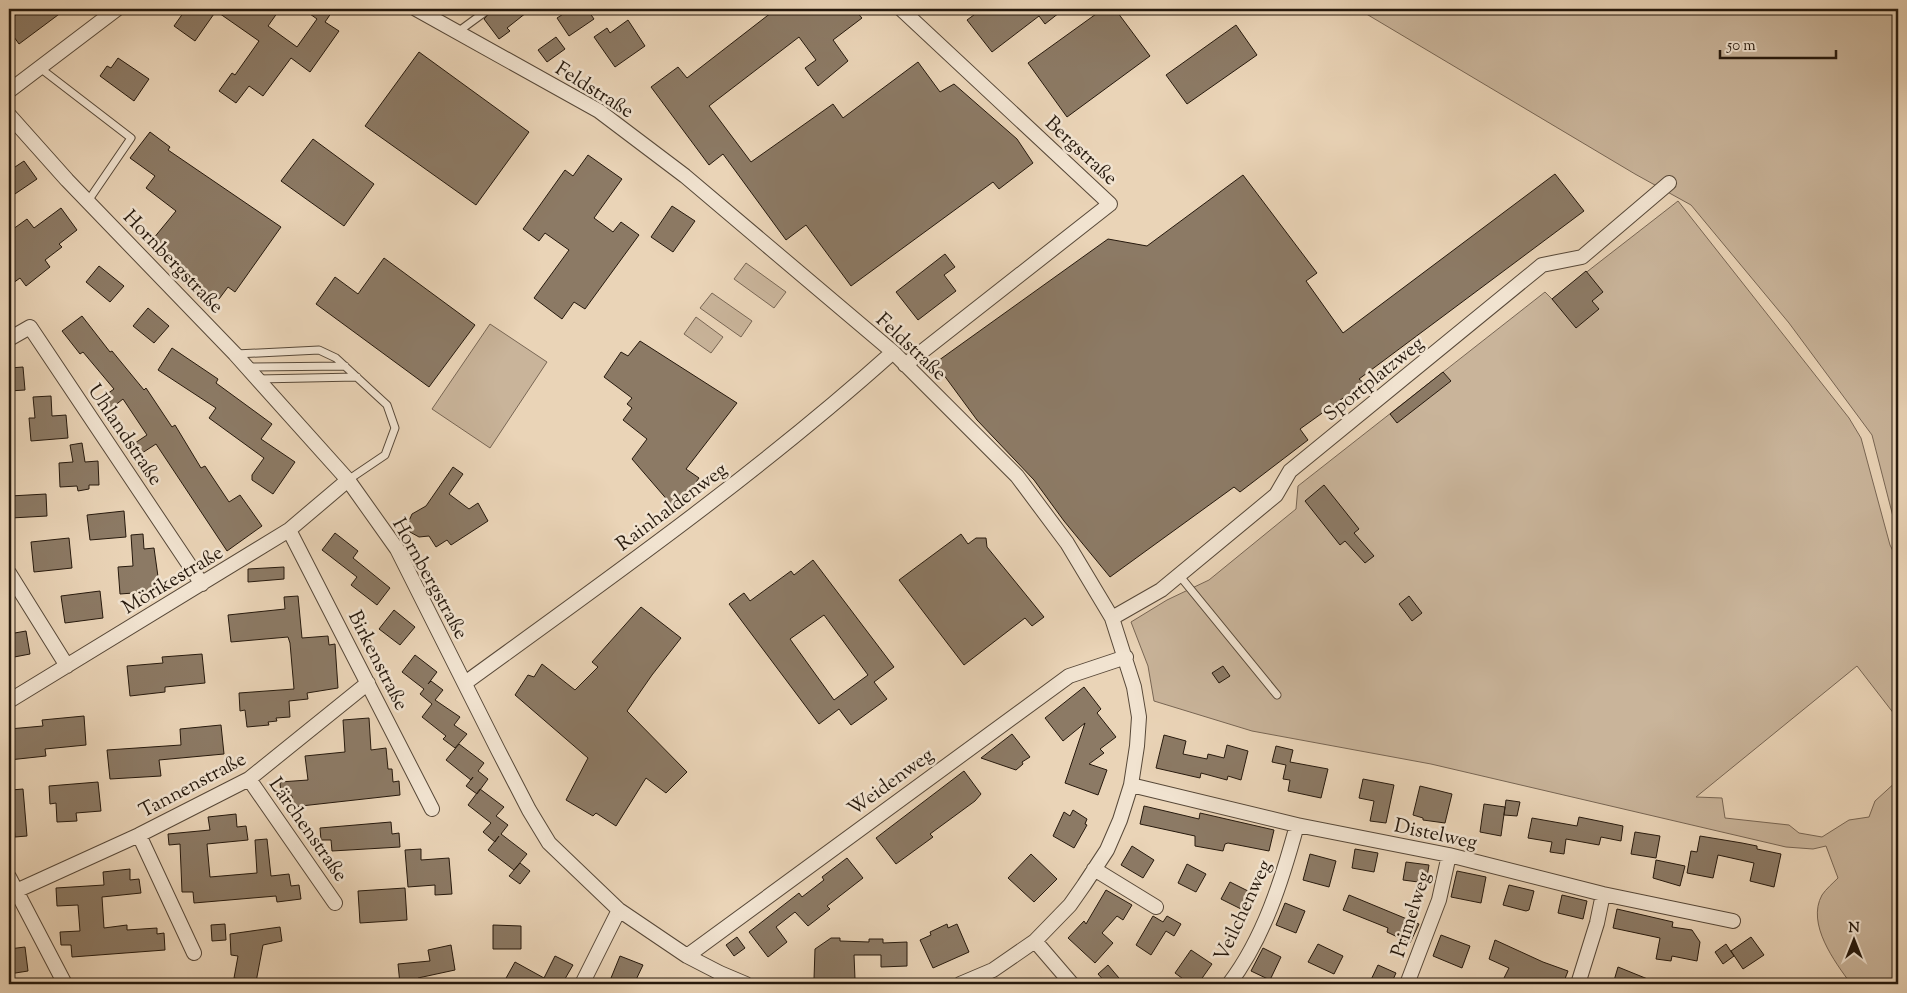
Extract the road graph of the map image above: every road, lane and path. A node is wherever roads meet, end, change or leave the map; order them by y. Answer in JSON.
{"nodes":[{"id":1,"x":117,"y":9,"type":"edge"},
{"id":2,"x":416,"y":9,"type":"edge"},
{"id":3,"x":489,"y":9,"type":"edge"},
{"id":4,"x":901,"y":9,"type":"edge"},
{"id":5,"x":459,"y":31,"type":"junction"},
{"id":6,"x":40,"y":68,"type":"junction"},
{"id":7,"x":9,"y":90,"type":"edge"},
{"id":8,"x":9,"y":115,"type":"edge"},
{"id":9,"x":1669,"y":183,"type":"dead end"},
{"id":10,"x":88,"y":201,"type":"junction"},
{"id":11,"x":9,"y":340,"type":"edge"},
{"id":12,"x":893,"y":352,"type":"junction"},
{"id":13,"x":235,"y":354,"type":"junction"},
{"id":14,"x":905,"y":365,"type":"junction"},
{"id":15,"x":345,"y":366,"type":"junction"},
{"id":16,"x":247,"y":367,"type":"junction"},
{"id":17,"x":357,"y":377,"type":"junction"},
{"id":18,"x":258,"y":379,"type":"junction"},
{"id":19,"x":348,"y":480,"type":"junction"},
{"id":20,"x":289,"y":530,"type":"junction"},
{"id":21,"x":9,"y":573,"type":"edge"},
{"id":22,"x":1179,"y":575,"type":"junction"},
{"id":23,"x":202,"y":584,"type":"junction"},
{"id":24,"x":1112,"y":618,"type":"junction"},
{"id":25,"x":1126,"y":657,"type":"junction"},
{"id":26,"x":67,"y":666,"type":"junction"},
{"id":27,"x":368,"y":683,"type":"junction"},
{"id":28,"x":464,"y":683,"type":"junction"},
{"id":29,"x":1277,"y":695,"type":"dead end"},
{"id":30,"x":9,"y":701,"type":"edge"},
{"id":31,"x":250,"y":779,"type":"junction"},
{"id":32,"x":1131,"y":785,"type":"junction"},
{"id":33,"x":432,"y":809,"type":"dead end"},
{"id":34,"x":1297,"y":825,"type":"junction"},
{"id":35,"x":139,"y":835,"type":"junction"},
{"id":36,"x":1449,"y":855,"type":"junction"},
{"id":37,"x":1094,"y":869,"type":"junction"},
{"id":38,"x":9,"y":877,"type":"edge"},
{"id":39,"x":16,"y":890,"type":"junction"},
{"id":40,"x":1603,"y":894,"type":"junction"},
{"id":41,"x":335,"y":903,"type":"dead end"},
{"id":42,"x":1156,"y":907,"type":"dead end"},
{"id":43,"x":618,"y":910,"type":"junction"},
{"id":44,"x":1733,"y":921,"type":"dead end"},
{"id":45,"x":1034,"y":941,"type":"junction"},
{"id":46,"x":194,"y":953,"type":"dead end"},
{"id":47,"x":687,"y":956,"type":"junction"},
{"id":48,"x":717,"y":979,"type":"edge"},
{"id":49,"x":65,"y":984,"type":"edge"},
{"id":50,"x":582,"y":984,"type":"edge"},
{"id":51,"x":746,"y":984,"type":"edge"},
{"id":52,"x":960,"y":984,"type":"edge"},
{"id":53,"x":1072,"y":984,"type":"edge"},
{"id":54,"x":1231,"y":984,"type":"edge"},
{"id":55,"x":1407,"y":984,"type":"edge"},
{"id":56,"x":1578,"y":984,"type":"edge"}],
"edges":[{"from":1,"to":6,"type":"street"},
{"from":2,"to":5,"type":"street","name":"Feldstraße"},
{"from":3,"to":5,"type":"lane"},
{"from":4,"to":14,"type":"street","name":"Bergstraße"},
{"from":5,"to":12,"type":"street","name":"Feldstraße"},
{"from":6,"to":7,"type":"street"},
{"from":6,"to":10,"type":"lane"},
{"from":8,"to":10,"type":"street","name":"Hornbergstraße"},
{"from":9,"to":22,"type":"street","name":"Sportplatzweg"},
{"from":10,"to":13,"type":"street","name":"Hornbergstraße"},
{"from":11,"to":23,"type":"street","name":"Uhlandstraße"},
{"from":12,"to":14,"type":"street","name":"Feldstraße"},
{"from":12,"to":28,"type":"street","name":"Rainhaldenweg"},
{"from":13,"to":15,"type":"lane"},
{"from":13,"to":16,"type":"street","name":"Hornbergstraße"},
{"from":14,"to":24,"type":"street","name":"Feldstraße"},
{"from":15,"to":16,"type":"lane"},
{"from":15,"to":17,"type":"lane"},
{"from":16,"to":18,"type":"street","name":"Hornbergstraße"},
{"from":17,"to":18,"type":"lane"},
{"from":17,"to":19,"type":"lane"},
{"from":18,"to":19,"type":"street","name":"Hornbergstraße"},
{"from":19,"to":20,"type":"street","name":"Mörikestraße"},
{"from":19,"to":28,"type":"street","name":"Hornbergstraße"},
{"from":20,"to":23,"type":"street","name":"Mörikestraße"},
{"from":20,"to":27,"type":"street","name":"Birkenstraße"},
{"from":21,"to":26,"type":"street"},
{"from":22,"to":24,"type":"street","name":"Sportplatzweg"},
{"from":22,"to":29,"type":"lane"},
{"from":23,"to":26,"type":"street","name":"Mörikestraße"},
{"from":24,"to":25,"type":"street","name":"Feldstraße"},
{"from":25,"to":32,"type":"street","name":"Feldstraße"},
{"from":25,"to":47,"type":"street","name":"Weidenweg"},
{"from":26,"to":30,"type":"street","name":"Mörikestraße"},
{"from":27,"to":31,"type":"street","name":"Tannenstraße"},
{"from":27,"to":33,"type":"street","name":"Birkenstraße"},
{"from":28,"to":43,"type":"street","name":"Hornbergstraße"},
{"from":31,"to":35,"type":"street","name":"Tannenstraße"},
{"from":31,"to":41,"type":"street","name":"Lärchenstraße"},
{"from":32,"to":34,"type":"street","name":"Distelweg"},
{"from":32,"to":37,"type":"street","name":"Feldstraße"},
{"from":34,"to":36,"type":"street","name":"Distelweg"},
{"from":34,"to":54,"type":"street","name":"Veilchenweg"},
{"from":35,"to":39,"type":"street","name":"Tannenstraße"},
{"from":35,"to":46,"type":"street"},
{"from":36,"to":40,"type":"street","name":"Distelweg"},
{"from":36,"to":55,"type":"street","name":"Primelweg"},
{"from":37,"to":42,"type":"street"},
{"from":37,"to":45,"type":"street","name":"Feldstraße"},
{"from":38,"to":39,"type":"street"},
{"from":39,"to":49,"type":"street"},
{"from":40,"to":44,"type":"street","name":"Distelweg"},
{"from":40,"to":56,"type":"street"},
{"from":43,"to":47,"type":"street","name":"Hornbergstraße"},
{"from":43,"to":50,"type":"street"},
{"from":45,"to":52,"type":"street","name":"Feldstraße"},
{"from":45,"to":53,"type":"street"},
{"from":47,"to":48,"type":"street","name":"Hornbergstraße"},
{"from":48,"to":51,"type":"street","name":"Hornbergstraße"}]}
